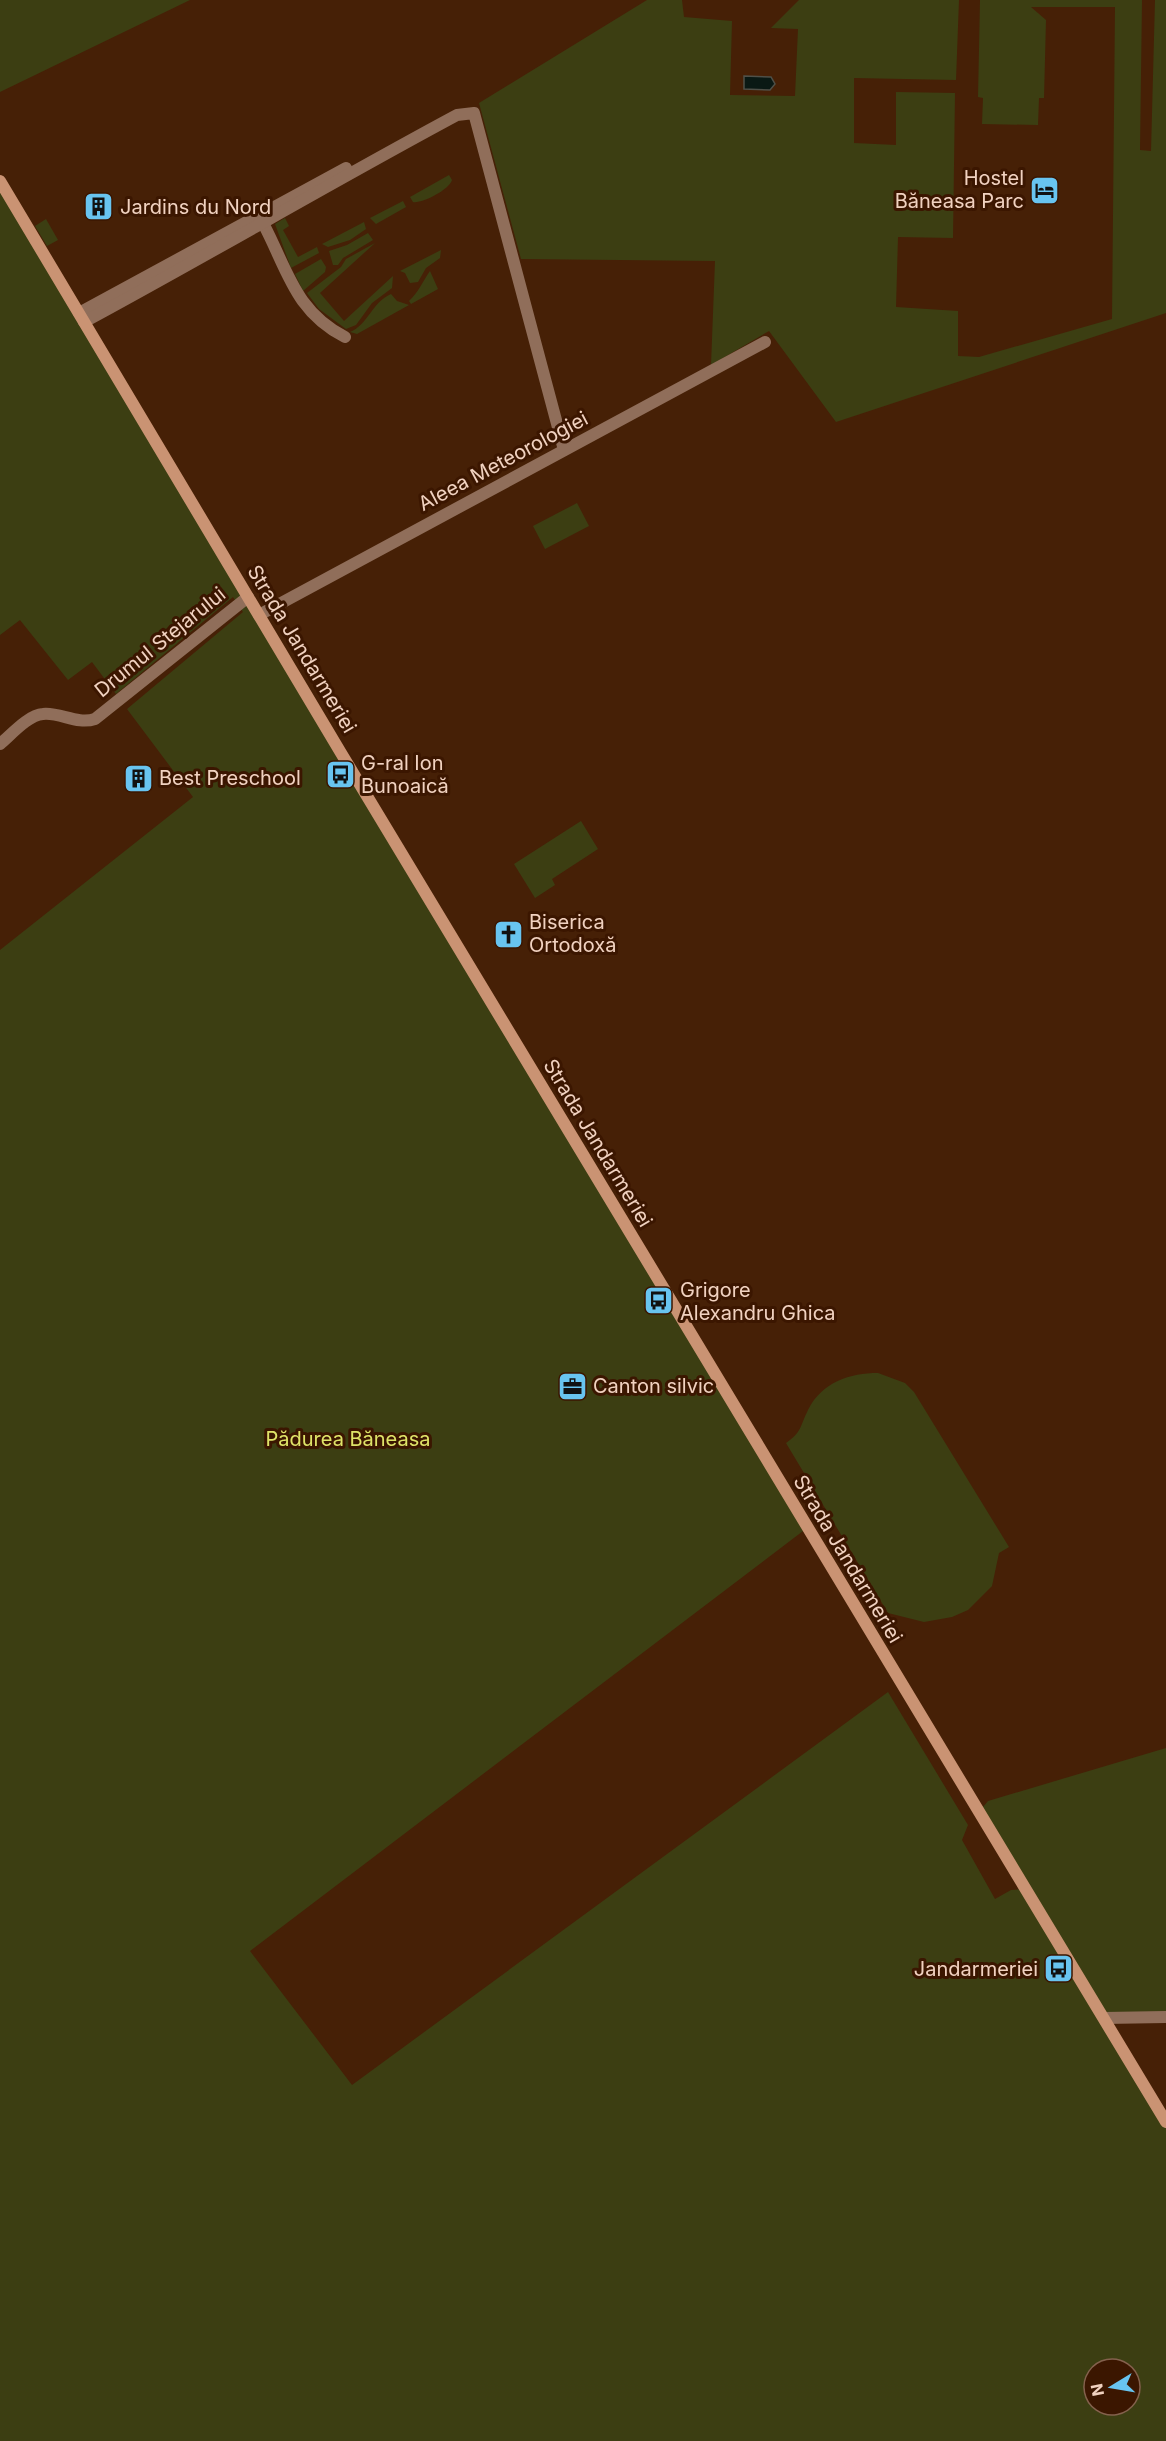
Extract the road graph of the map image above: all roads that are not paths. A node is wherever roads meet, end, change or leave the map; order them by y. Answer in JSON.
{"nodes":[{"id":1,"x":345,"y":168,"type":"dead end"},
{"id":2,"x":0,"y":181,"type":"edge"},
{"id":3,"x":264,"y":225,"type":"junction"},
{"id":4,"x":82,"y":317,"type":"junction"},
{"id":5,"x":345,"y":337,"type":"dead end"},
{"id":6,"x":765,"y":342,"type":"dead end"},
{"id":7,"x":564,"y":450,"type":"junction"},
{"id":8,"x":248,"y":597,"type":"junction"},
{"id":9,"x":259,"y":615,"type":"junction"},
{"id":10,"x":0,"y":744,"type":"edge"},
{"id":11,"x":1166,"y":2017,"type":"edge"},
{"id":12,"x":1104,"y":2018,"type":"junction"},
{"id":13,"x":1166,"y":2122,"type":"edge"}],
"edges":[{"from":1,"to":4,"type":"street"},
{"from":2,"to":4,"type":"street","name":"Strada Jandarmeriei"},
{"from":3,"to":4,"type":"street"},
{"from":3,"to":5,"type":"street"},
{"from":3,"to":7,"type":"street"},
{"from":4,"to":8,"type":"street","name":"Strada Jandarmeriei"},
{"from":6,"to":7,"type":"street","name":"Aleea Meteorologiei"},
{"from":7,"to":9,"type":"street","name":"Aleea Meteorologiei"},
{"from":8,"to":9,"type":"street","name":"Strada Jandarmeriei"},
{"from":8,"to":10,"type":"street","name":"Drumul Stejarului"},
{"from":9,"to":12,"type":"street","name":"Strada Jandarmeriei"},
{"from":11,"to":12,"type":"street"},
{"from":12,"to":13,"type":"street","name":"Strada Jandarmeriei"}]}
